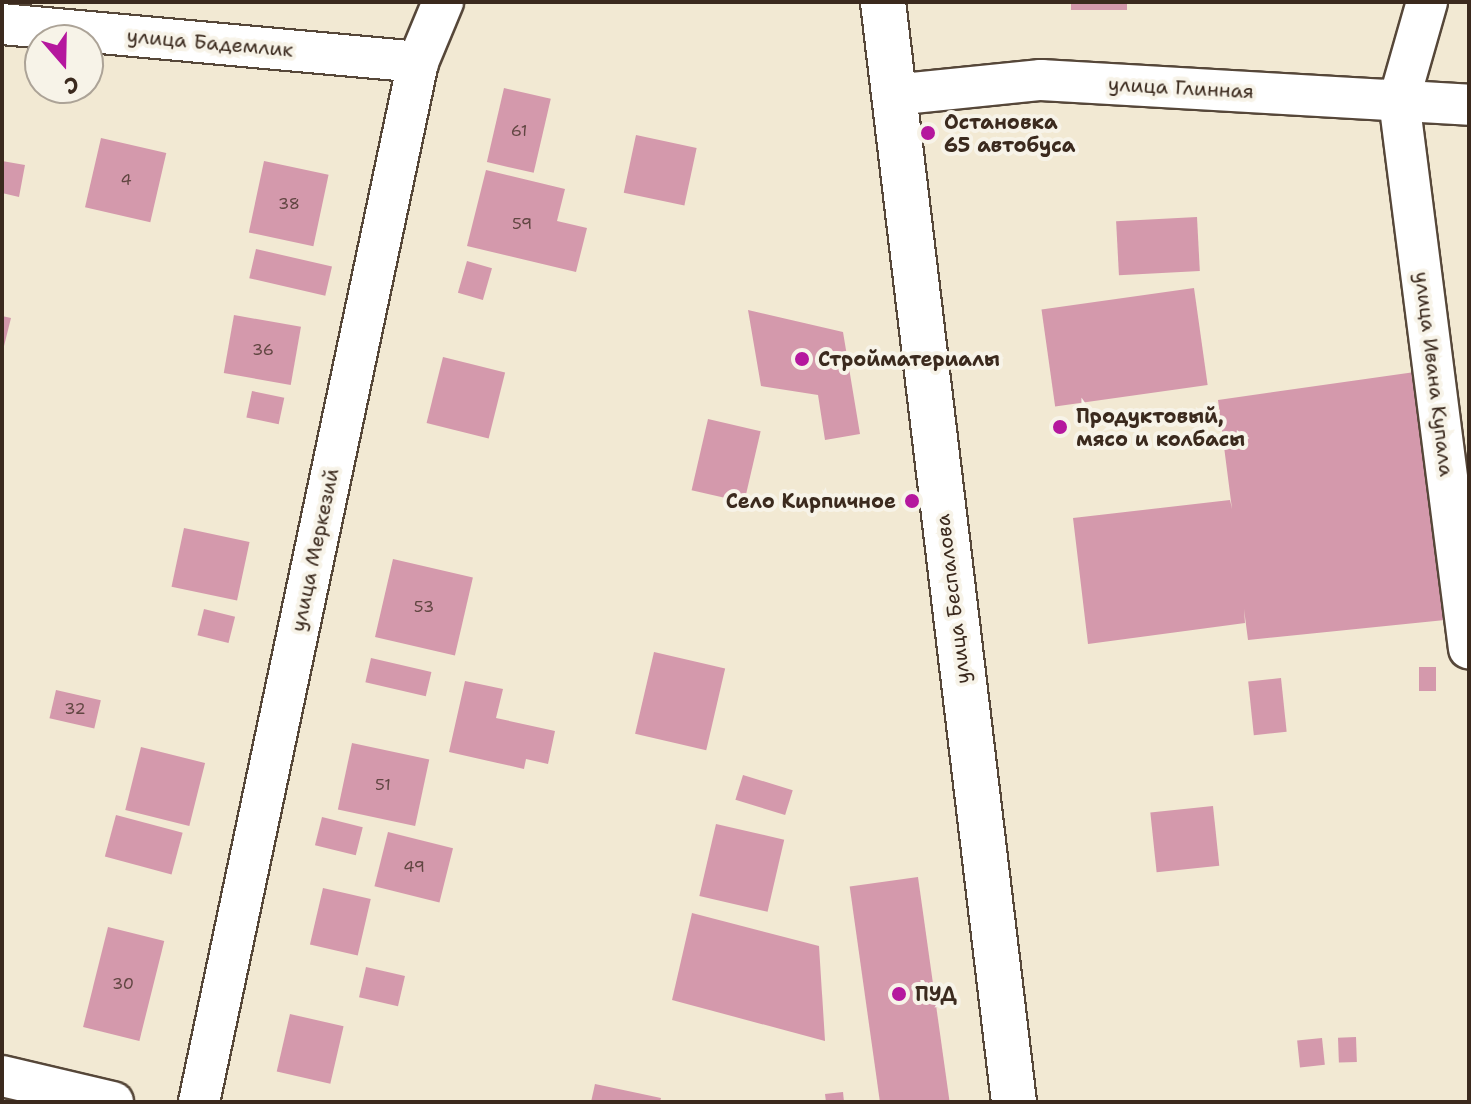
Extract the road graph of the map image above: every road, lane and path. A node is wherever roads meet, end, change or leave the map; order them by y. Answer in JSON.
{"nodes":[{"id":1,"x":443,"y":2,"type":"edge"},
{"id":2,"x":883,"y":2,"type":"edge"},
{"id":3,"x":1427,"y":2,"type":"edge"},
{"id":4,"x":2,"y":24,"type":"edge"},
{"id":5,"x":418,"y":62,"type":"junction"},
{"id":6,"x":893,"y":95,"type":"junction"},
{"id":7,"x":1399,"y":100,"type":"junction"},
{"id":8,"x":1469,"y":105,"type":"edge"},
{"id":9,"x":1469,"y":649,"type":"edge"},
{"id":10,"x":2,"y":1076,"type":"edge"},
{"id":11,"x":113,"y":1102,"type":"edge"},
{"id":12,"x":199,"y":1102,"type":"edge"},
{"id":13,"x":1014,"y":1102,"type":"edge"}],
"edges":[{"from":1,"to":5,"type":"street","name":"улица Меркезий"},
{"from":2,"to":6,"type":"main road","name":"улица Беспалова"},
{"from":3,"to":7,"type":"street"},
{"from":4,"to":5,"type":"street","name":"улица Бадемлик"},
{"from":5,"to":12,"type":"street","name":"улица Меркезий"},
{"from":6,"to":7,"type":"street","name":"улица Глинная"},
{"from":6,"to":13,"type":"main road","name":"улица Беспалова"},
{"from":7,"to":8,"type":"street","name":"улица Глинная"},
{"from":7,"to":9,"type":"street","name":"улица Ивана Купала"},
{"from":10,"to":11,"type":"street"}]}
